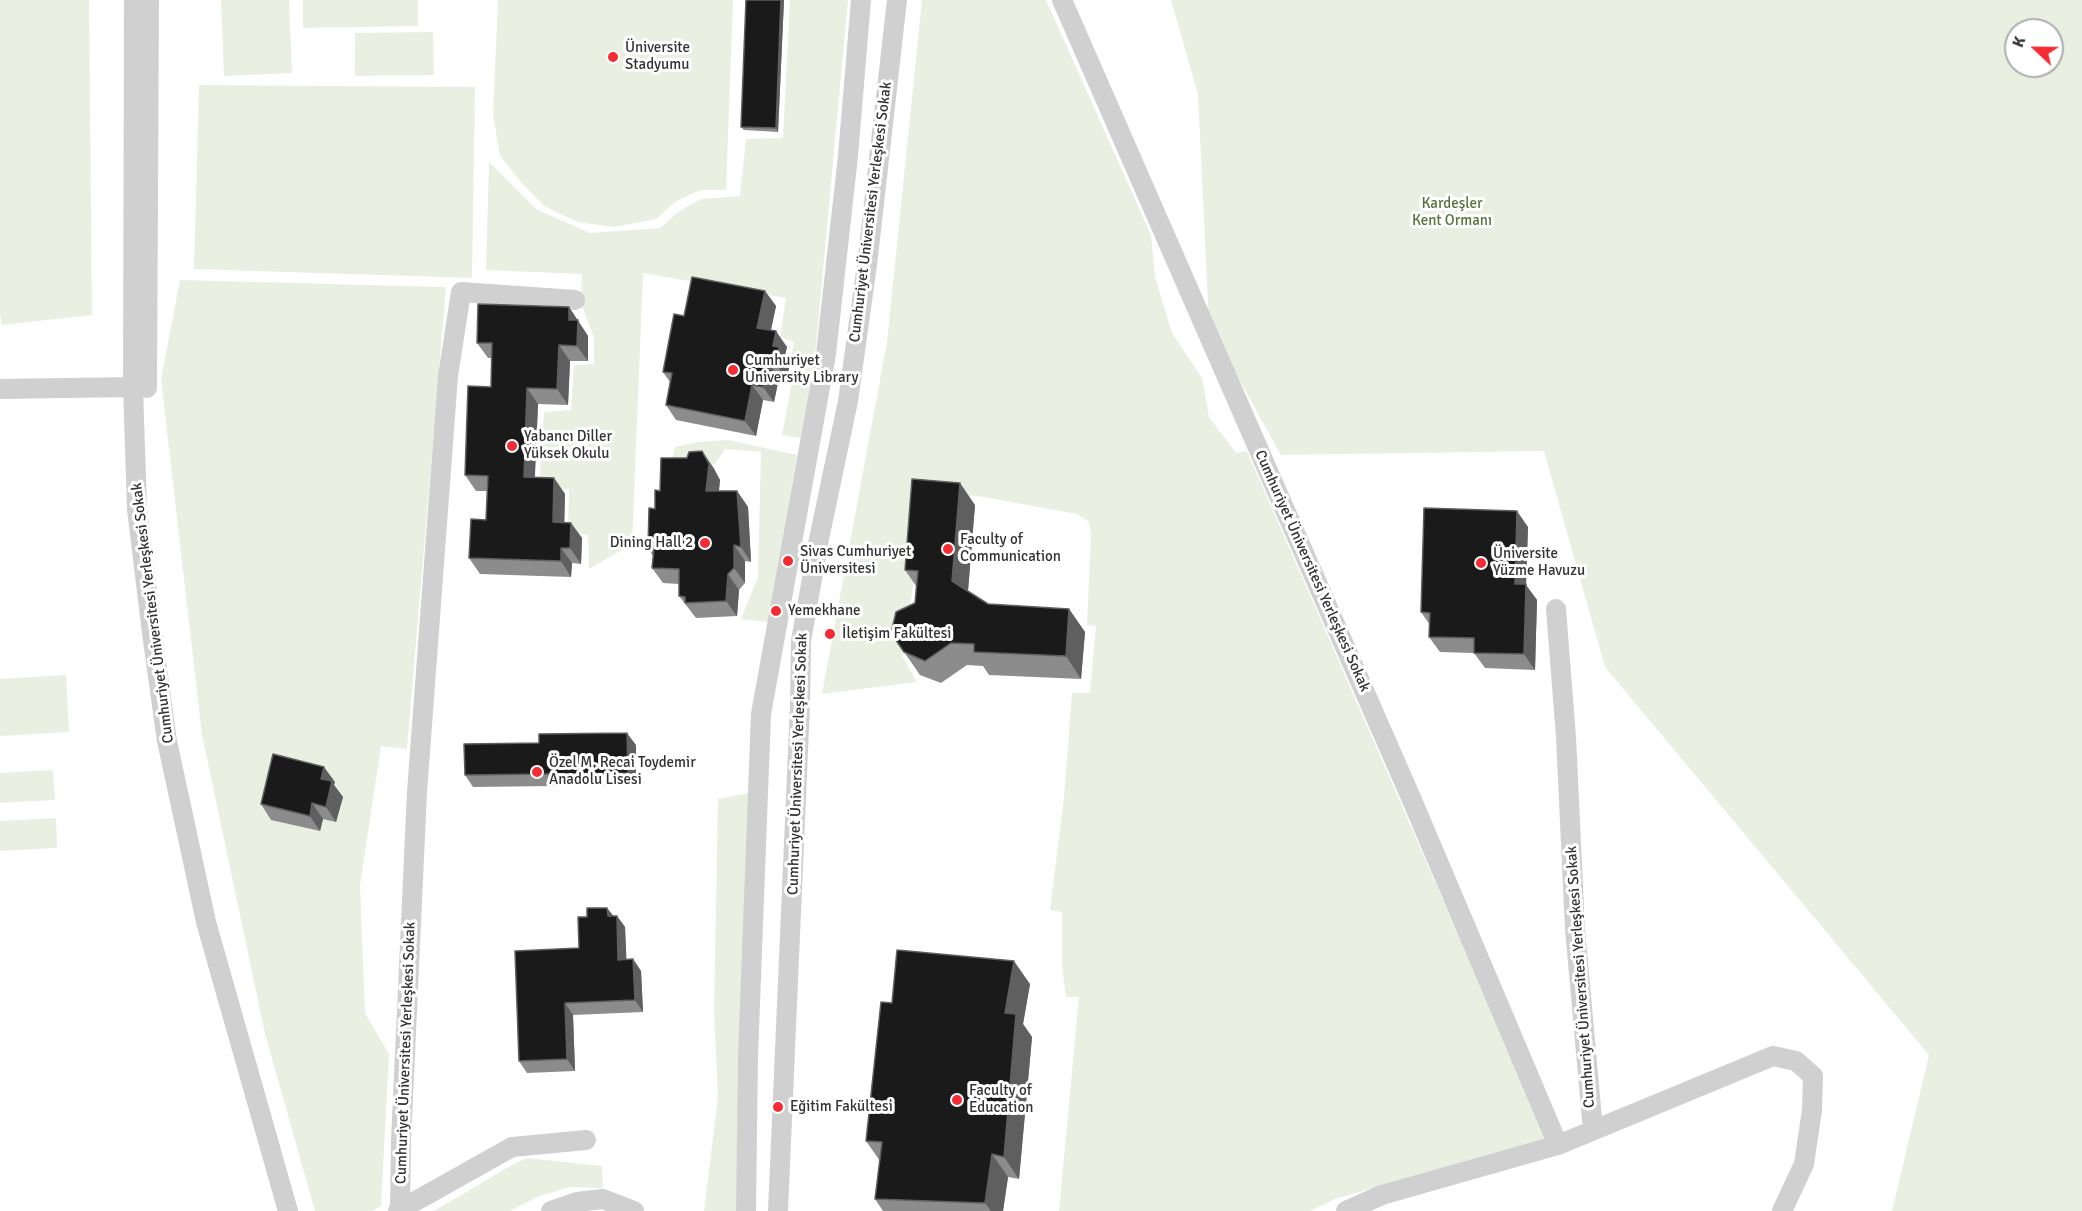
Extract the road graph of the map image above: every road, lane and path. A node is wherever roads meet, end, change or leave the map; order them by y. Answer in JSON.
{"nodes":[{"id":1,"x":134,"y":0,"type":"edge"},
{"id":2,"x":149,"y":0,"type":"edge"},
{"id":3,"x":861,"y":0,"type":"edge"},
{"id":4,"x":897,"y":0,"type":"edge"},
{"id":5,"x":1062,"y":0,"type":"edge"},
{"id":6,"x":575,"y":300,"type":"dead end"},
{"id":7,"x":133,"y":387,"type":"junction"},
{"id":8,"x":0,"y":389,"type":"edge"},
{"id":9,"x":1556,"y":609,"type":"dead end"},
{"id":10,"x":1593,"y":1130,"type":"junction"},
{"id":11,"x":586,"y":1140,"type":"dead end"},
{"id":12,"x":1558,"y":1145,"type":"junction"},
{"id":13,"x":399,"y":1210,"type":"edge"},
{"id":14,"x":288,"y":1211,"type":"edge"},
{"id":15,"x":297,"y":1211,"type":"edge"},
{"id":16,"x":551,"y":1211,"type":"edge"},
{"id":17,"x":634,"y":1211,"type":"edge"},
{"id":18,"x":746,"y":1211,"type":"edge"},
{"id":19,"x":778,"y":1211,"type":"edge"},
{"id":20,"x":1346,"y":1211,"type":"edge"},
{"id":21,"x":1782,"y":1211,"type":"edge"}],
"edges":[{"from":1,"to":7,"type":"street","name":"Cumhuriyet Üniversitesi Yerleşkesi Sokak"},
{"from":2,"to":15,"type":"street","name":"Cumhuriyet Üniversitesi Yerleşkesi Sokak"},
{"from":3,"to":18,"type":"street","name":"Cumhuriyet Üniversitesi Yerleşkesi Sokak"},
{"from":4,"to":19,"type":"street","name":"Cumhuriyet Üniversitesi Yerleşkesi Sokak"},
{"from":5,"to":12,"type":"street","name":"Cumhuriyet Üniversitesi Yerleşkesi Sokak"},
{"from":6,"to":13,"type":"street","name":"Cumhuriyet Üniversitesi Yerleşkesi Sokak"},
{"from":7,"to":8,"type":"street"},
{"from":7,"to":14,"type":"street","name":"Cumhuriyet Üniversitesi Yerleşkesi Sokak"},
{"from":9,"to":10,"type":"street","name":"Cumhuriyet Üniversitesi Yerleşkesi Sokak"},
{"from":10,"to":12,"type":"street","name":"Cumhuriyet Üniversitesi Yerleşkesi Sokak"},
{"from":10,"to":21,"type":"street","name":"Cumhuriyet Üniversitesi Yerleşkesi Sokak"},
{"from":11,"to":13,"type":"street","name":"Cumhuriyet Üniversitesi Yerleşkesi Sokak"},
{"from":12,"to":20,"type":"street","name":"Cumhuriyet Üniversitesi Yerleşkesi Sokak"},
{"from":16,"to":17,"type":"street"}]}
